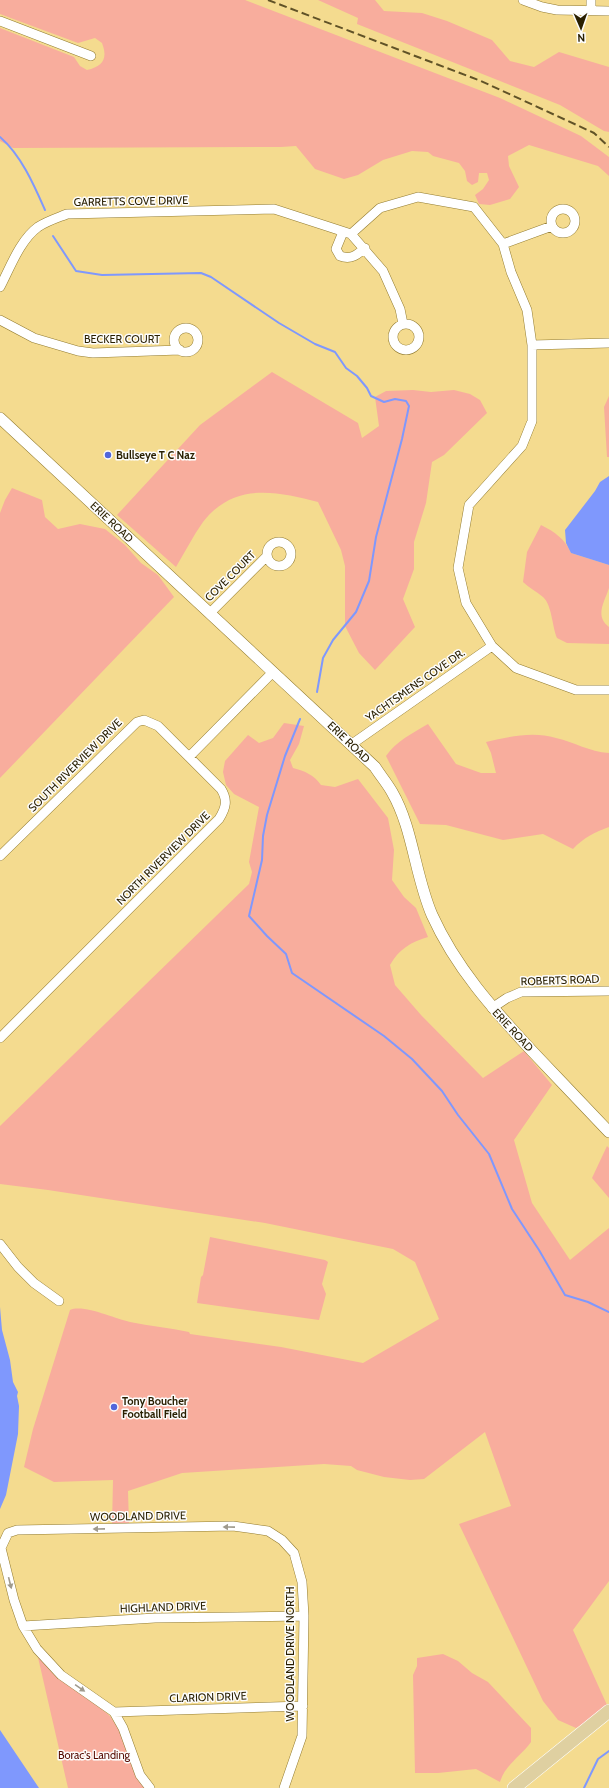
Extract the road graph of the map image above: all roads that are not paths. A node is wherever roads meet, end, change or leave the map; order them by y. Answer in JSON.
{"nodes":[{"id":1,"x":523,"y":0,"type":"edge"},
{"id":2,"x":591,"y":0,"type":"edge"},
{"id":3,"x":591,"y":10,"type":"junction"},
{"id":4,"x":609,"y":11,"type":"edge"},
{"id":5,"x":0,"y":22,"type":"edge"},
{"id":6,"x":91,"y":56,"type":"dead end"},
{"id":7,"x":552,"y":226,"type":"dead end"},
{"id":8,"x":347,"y":233,"type":"junction"},
{"id":9,"x":503,"y":244,"type":"junction"},
{"id":10,"x":365,"y":248,"type":"junction"},
{"id":11,"x":0,"y":287,"type":"edge"},
{"id":12,"x":0,"y":320,"type":"edge"},
{"id":13,"x":403,"y":324,"type":"dead end"},
{"id":14,"x":609,"y":344,"type":"edge"},
{"id":15,"x":532,"y":345,"type":"junction"},
{"id":16,"x":180,"y":350,"type":"dead end"},
{"id":17,"x":0,"y":418,"type":"edge"},
{"id":18,"x":267,"y":556,"type":"dead end"},
{"id":19,"x":210,"y":613,"type":"junction"},
{"id":20,"x":492,"y":646,"type":"junction"},
{"id":21,"x":273,"y":672,"type":"junction"},
{"id":22,"x":609,"y":690,"type":"edge"},
{"id":23,"x":352,"y":744,"type":"junction"},
{"id":24,"x":189,"y":757,"type":"junction"},
{"id":25,"x":0,"y":856,"type":"edge"},
{"id":26,"x":609,"y":991,"type":"edge"},
{"id":27,"x":492,"y":1008,"type":"junction"},
{"id":28,"x":0,"y":1038,"type":"edge"},
{"id":29,"x":609,"y":1132,"type":"edge"},
{"id":30,"x":0,"y":1244,"type":"edge"},
{"id":31,"x":59,"y":1301,"type":"dead end"},
{"id":32,"x":268,"y":1530,"type":"joint"},
{"id":33,"x":304,"y":1616,"type":"junction"},
{"id":34,"x":23,"y":1626,"type":"junction"},
{"id":35,"x":303,"y":1706,"type":"junction"},
{"id":36,"x":609,"y":1711,"type":"edge"},
{"id":37,"x":114,"y":1712,"type":"junction"},
{"id":38,"x":150,"y":1788,"type":"edge"},
{"id":39,"x":284,"y":1788,"type":"edge"},
{"id":40,"x":514,"y":1788,"type":"edge"}],
"edges":[{"from":1,"to":3,"type":"street"},
{"from":2,"to":3,"type":"street"},
{"from":3,"to":4,"type":"street"},
{"from":5,"to":6,"type":"street"},
{"from":7,"to":9,"type":"street"},
{"from":8,"to":9,"type":"street"},
{"from":8,"to":10,"type":"street"},
{"from":8,"to":10,"type":"street"},
{"from":8,"to":11,"type":"street","name":"GARRETTS COVE DRIVE"},
{"from":9,"to":15,"type":"street"},
{"from":10,"to":13,"type":"street"},
{"from":12,"to":16,"type":"street","name":"BECKER COURT"},
{"from":14,"to":15,"type":"street"},
{"from":15,"to":20,"type":"street"},
{"from":17,"to":19,"type":"street","name":"ERIE ROAD"},
{"from":18,"to":19,"type":"street","name":"COVE COURT"},
{"from":19,"to":21,"type":"street","name":"ERIE ROAD"},
{"from":20,"to":22,"type":"street"},
{"from":20,"to":23,"type":"street","name":"YACHTSMENS COVE DR."},
{"from":21,"to":23,"type":"street","name":"ERIE ROAD"},
{"from":21,"to":24,"type":"street"},
{"from":23,"to":27,"type":"street","name":"ERIE ROAD"},
{"from":24,"to":25,"type":"street","name":"SOUTH RIVERVIEW DRIVE"},
{"from":24,"to":28,"type":"street","name":"NORTH RIVERVIEW DRIVE"},
{"from":26,"to":27,"type":"street","name":"ROBERTS ROAD"},
{"from":27,"to":29,"type":"street","name":"ERIE ROAD"},
{"from":30,"to":31,"type":"street"},
{"from":32,"to":33,"type":"street","name":"WOODLAND DRIVE NORTH"},
{"from":32,"to":34,"type":"street","name":"WOODLAND DRIVE","one_way":true},
{"from":33,"to":34,"type":"street","name":"HIGHLAND DRIVE"},
{"from":33,"to":35,"type":"street","name":"WOODLAND DRIVE NORTH"},
{"from":34,"to":37,"type":"street","one_way":true},
{"from":35,"to":37,"type":"street","name":"CLARION DRIVE"},
{"from":35,"to":39,"type":"street","name":"WOODLAND DRIVE NORTH"},
{"from":36,"to":40,"type":"main road"},
{"from":37,"to":38,"type":"street"}]}
